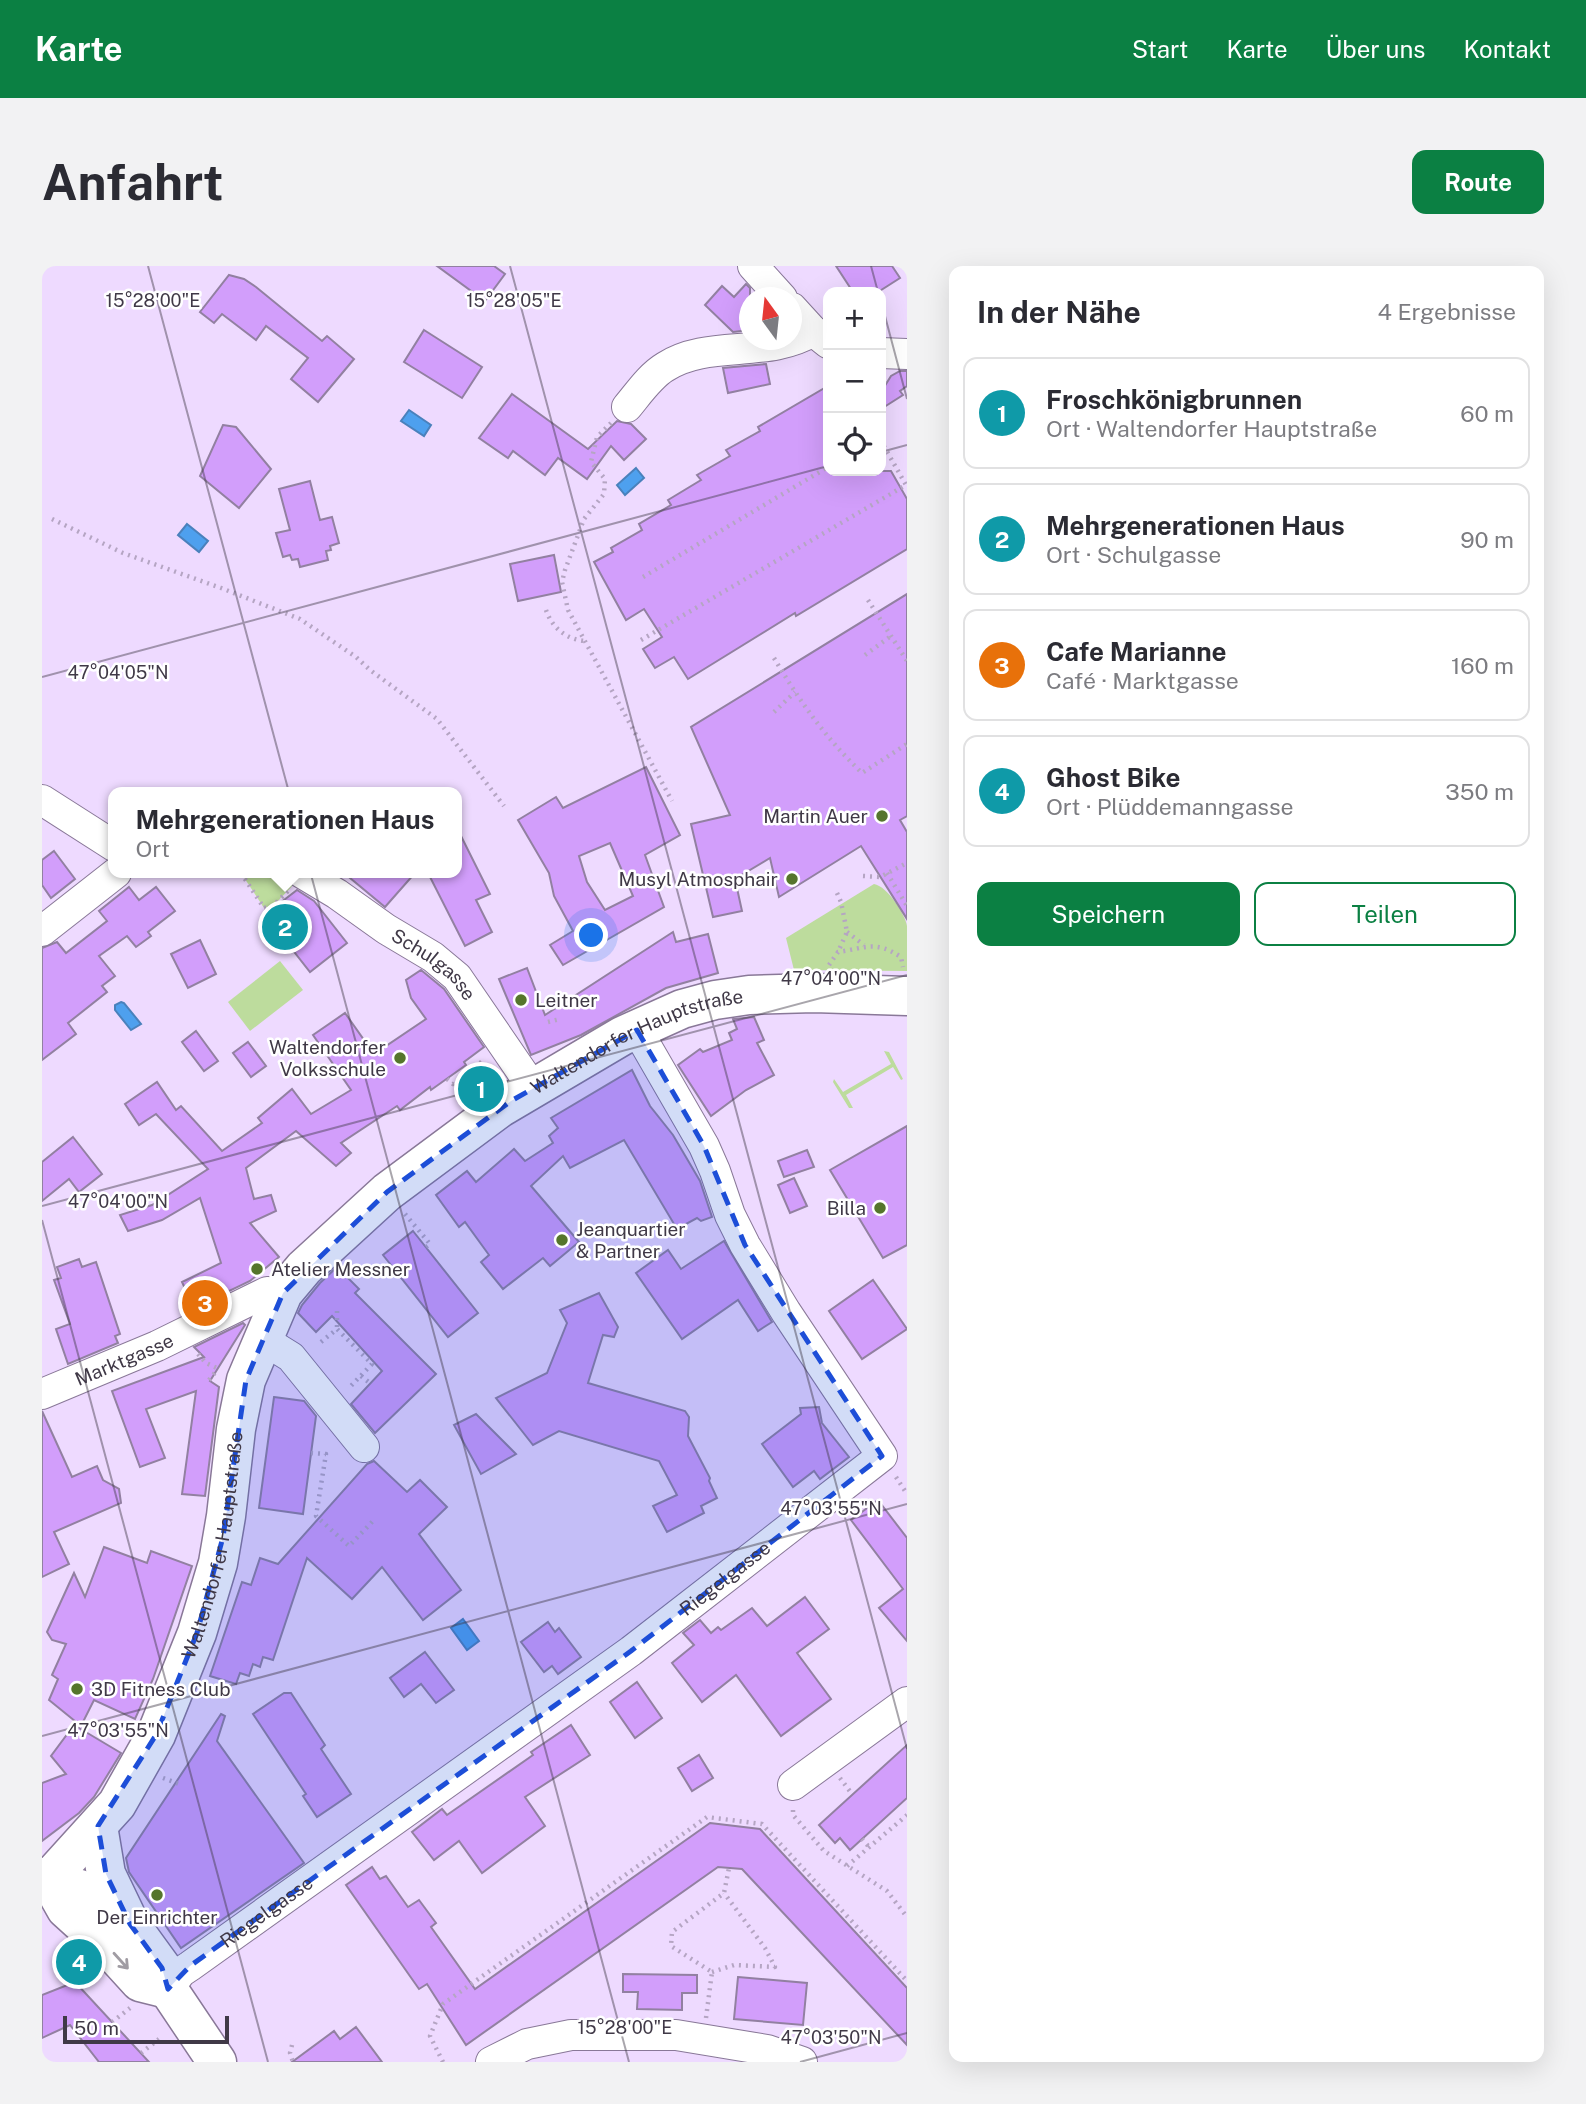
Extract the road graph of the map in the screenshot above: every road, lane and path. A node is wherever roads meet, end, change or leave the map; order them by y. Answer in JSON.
{"nodes":[{"id":1,"x":753,"y":266,"type":"edge"},
{"id":2,"x":772,"y":287,"type":"edge"},
{"id":3,"x":802,"y":318,"type":"edge"},
{"id":4,"x":821,"y":337,"type":"edge"},
{"id":5,"x":886,"y":353,"type":"edge"},
{"id":6,"x":907,"y":354,"type":"edge"},
{"id":7,"x":627,"y":407,"type":"joint"},
{"id":8,"x":886,"y":450,"type":"edge"},
{"id":9,"x":823,"y":470,"type":"edge"},
{"id":10,"x":52,"y":519,"type":"dead end"},
{"id":11,"x":643,"y":577,"type":"dead end"},
{"id":12,"x":868,"y":600,"type":"dead end"},
{"id":13,"x":546,"y":610,"type":"dead end"},
{"id":14,"x":891,"y":636,"type":"junction"},
{"id":15,"x":641,"y":640,"type":"dead end"},
{"id":16,"x":586,"y":641,"type":"junction"},
{"id":17,"x":865,"y":655,"type":"dead end"},
{"id":18,"x":774,"y":658,"type":"dead end"},
{"id":19,"x":907,"y":661,"type":"edge"},
{"id":20,"x":795,"y":692,"type":"junction"},
{"id":21,"x":774,"y":712,"type":"dead end"},
{"id":22,"x":907,"y":744,"type":"edge"},
{"id":23,"x":42,"y":800,"type":"edge"},
{"id":24,"x":672,"y":801,"type":"dead end"},
{"id":25,"x":504,"y":806,"type":"dead end"},
{"id":26,"x":108,"y":842,"type":"edge"},
{"id":27,"x":907,"y":863,"type":"edge"},
{"id":28,"x":887,"y":873,"type":"junction"},
{"id":29,"x":863,"y":876,"type":"dead end"},
{"id":30,"x":110,"y":878,"type":"edge"},
{"id":31,"x":244,"y":878,"type":"edge"},
{"id":32,"x":294,"y":883,"type":"edge"},
{"id":33,"x":837,"y":892,"type":"dead end"},
{"id":34,"x":907,"y":906,"type":"edge"},
{"id":35,"x":42,"y":931,"type":"edge"},
{"id":36,"x":847,"y":932,"type":"junction"},
{"id":37,"x":864,"y":945,"type":"junction"},
{"id":38,"x":838,"y":952,"type":"junction"},
{"id":39,"x":907,"y":955,"type":"edge"},
{"id":40,"x":901,"y":957,"type":"junction"},
{"id":41,"x":825,"y":972,"type":"dead end"},
{"id":42,"x":905,"y":984,"type":"edge"},
{"id":43,"x":560,"y":1018,"type":"dead end"},
{"id":44,"x":548,"y":1022,"type":"dead end"},
{"id":45,"x":637,"y":1030,"type":"junction"},
{"id":46,"x":494,"y":1051,"type":"dead end"},
{"id":47,"x":447,"y":1079,"type":"dead end"},
{"id":48,"x":533,"y":1088,"type":"junction"},
{"id":49,"x":404,"y":1213,"type":"dead end"},
{"id":50,"x":426,"y":1247,"type":"dead end"},
{"id":51,"x":283,"y":1293,"type":"junction"},
{"id":52,"x":337,"y":1311,"type":"dead end"},
{"id":53,"x":337,"y":1329,"type":"junction"},
{"id":54,"x":261,"y":1339,"type":"junction"},
{"id":55,"x":321,"y":1342,"type":"dead end"},
{"id":56,"x":199,"y":1354,"type":"dead end"},
{"id":57,"x":217,"y":1369,"type":"junction"},
{"id":58,"x":229,"y":1374,"type":"dead end"},
{"id":59,"x":361,"y":1376,"type":"junction"},
{"id":60,"x":209,"y":1380,"type":"dead end"},
{"id":61,"x":371,"y":1384,"type":"dead end"},
{"id":62,"x":42,"y":1395,"type":"edge"},
{"id":63,"x":330,"y":1407,"type":"junction"},
{"id":64,"x":364,"y":1447,"type":"dead end"},
{"id":65,"x":311,"y":1453,"type":"dead end"},
{"id":66,"x":373,"y":1521,"type":"dead end"},
{"id":67,"x":907,"y":1702,"type":"edge"},
{"id":68,"x":162,"y":1778,"type":"dead end"},
{"id":69,"x":182,"y":1785,"type":"dead end"},
{"id":70,"x":793,"y":1785,"type":"joint"},
{"id":71,"x":907,"y":1815,"type":"edge"},
{"id":72,"x":98,"y":1826,"type":"junction"},
{"id":73,"x":862,"y":1839,"type":"dead end"},
{"id":74,"x":869,"y":1847,"type":"junction"},
{"id":75,"x":847,"y":1866,"type":"junction"},
{"id":76,"x":729,"y":1868,"type":"dead end"},
{"id":77,"x":46,"y":1878,"type":"edge"},
{"id":78,"x":724,"y":1893,"type":"junction"},
{"id":79,"x":907,"y":1917,"type":"edge"},
{"id":80,"x":130,"y":1924,"type":"junction"},
{"id":81,"x":712,"y":1972,"type":"junction"},
{"id":82,"x":907,"y":1981,"type":"edge"},
{"id":83,"x":168,"y":1989,"type":"junction"},
{"id":84,"x":130,"y":2007,"type":"dead end"},
{"id":85,"x":113,"y":2022,"type":"dead end"},
{"id":86,"x":159,"y":2039,"type":"dead end"},
{"id":87,"x":704,"y":2039,"type":"junction"},
{"id":88,"x":292,"y":2045,"type":"dead end"},
{"id":89,"x":141,"y":2053,"type":"dead end"},
{"id":90,"x":217,"y":2062,"type":"edge"},
{"id":91,"x":293,"y":2062,"type":"edge"},
{"id":92,"x":443,"y":2062,"type":"edge"},
{"id":93,"x":491,"y":2062,"type":"edge"},
{"id":94,"x":802,"y":2062,"type":"edge"}],
"edges":[{"from":1,"to":2,"type":"street"},
{"from":3,"to":4,"type":"street"},
{"from":4,"to":7,"type":"street"},
{"from":5,"to":6,"type":"street"},
{"from":7,"to":16,"type":"path"},
{"from":8,"to":15,"type":"path"},
{"from":9,"to":11,"type":"path"},
{"from":10,"to":25,"type":"path"},
{"from":12,"to":14,"type":"path"},
{"from":13,"to":16,"type":"path"},
{"from":14,"to":17,"type":"path"},
{"from":14,"to":19,"type":"path"},
{"from":16,"to":24,"type":"path"},
{"from":18,"to":20,"type":"path"},
{"from":20,"to":21,"type":"path"},
{"from":20,"to":22,"type":"path"},
{"from":23,"to":26,"type":"street"},
{"from":27,"to":28,"type":"path"},
{"from":28,"to":29,"type":"path"},
{"from":28,"to":34,"type":"path"},
{"from":30,"to":35,"type":"street"},
{"from":31,"to":32,"type":"path"},
{"from":32,"to":48,"type":"street","name":"Schulgasse"},
{"from":33,"to":36,"type":"path"},
{"from":36,"to":37,"type":"path"},
{"from":36,"to":38,"type":"path"},
{"from":37,"to":38,"type":"path"},
{"from":37,"to":40,"type":"path"},
{"from":38,"to":41,"type":"path"},
{"from":39,"to":40,"type":"path"},
{"from":40,"to":42,"type":"path"},
{"from":42,"to":45,"type":"main road","name":"Waltendorfer Hauptstraße"},
{"from":43,"to":44,"type":"path"},
{"from":45,"to":48,"type":"main road","name":"Waltendorfer Hauptstraße"},
{"from":45,"to":83,"type":"street","name":"Riegelgasse"},
{"from":46,"to":47,"type":"path"},
{"from":48,"to":51,"type":"main road","name":"Waltendorfer Hauptstraße"},
{"from":49,"to":50,"type":"path"},
{"from":51,"to":54,"type":"main road","name":"Waltendorfer Hauptstraße"},
{"from":51,"to":62,"type":"street","name":"Marktgasse"},
{"from":52,"to":53,"type":"path"},
{"from":53,"to":55,"type":"path"},
{"from":53,"to":59,"type":"path"},
{"from":54,"to":63,"type":"street"},
{"from":54,"to":72,"type":"main road","name":"Waltendorfer Hauptstraße"},
{"from":56,"to":57,"type":"path"},
{"from":57,"to":58,"type":"path"},
{"from":57,"to":60,"type":"path"},
{"from":59,"to":61,"type":"path"},
{"from":59,"to":63,"type":"path"},
{"from":63,"to":64,"type":"street"},
{"from":65,"to":66,"type":"path"},
{"from":67,"to":70,"type":"street"},
{"from":68,"to":69,"type":"path"},
{"from":70,"to":75,"type":"path"},
{"from":71,"to":74,"type":"path"},
{"from":72,"to":77,"type":"main road","name":"Waltendorfer Hauptstraße"},
{"from":72,"to":80,"type":"main road"},
{"from":73,"to":74,"type":"path"},
{"from":74,"to":75,"type":"path"},
{"from":75,"to":79,"type":"path"},
{"from":76,"to":78,"type":"path"},
{"from":77,"to":80,"type":"main road"},
{"from":77,"to":83,"type":"main road","one_way":true},
{"from":78,"to":81,"type":"path"},
{"from":78,"to":81,"type":"path"},
{"from":80,"to":83,"type":"main road"},
{"from":81,"to":87,"type":"path"},
{"from":82,"to":92,"type":"path"},
{"from":83,"to":90,"type":"main road"},
{"from":84,"to":85,"type":"path"},
{"from":86,"to":89,"type":"path"},
{"from":87,"to":93,"type":"street"},
{"from":87,"to":94,"type":"street"},
{"from":88,"to":91,"type":"path"}]}
